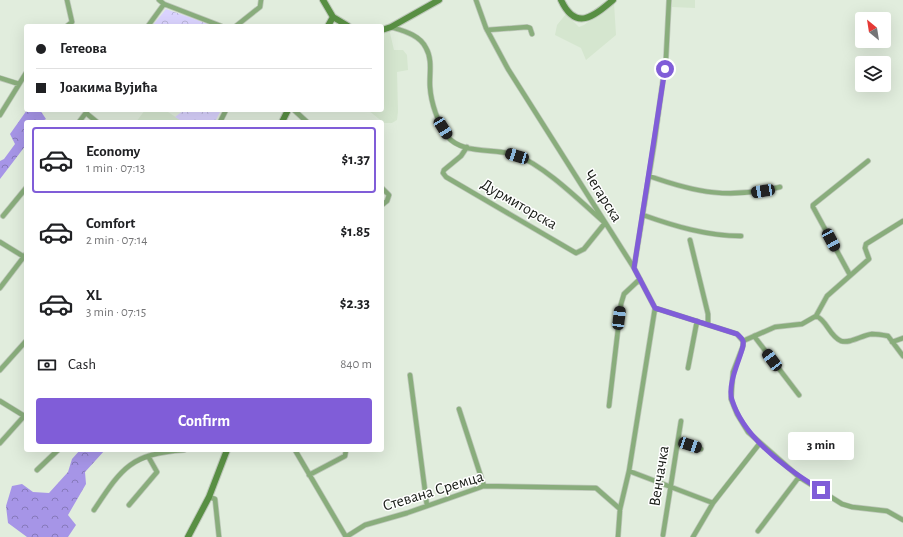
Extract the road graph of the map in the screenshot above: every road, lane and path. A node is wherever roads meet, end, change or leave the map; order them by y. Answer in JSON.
{"nodes":[{"id":1,"x":67,"y":0,"type":"edge"},
{"id":2,"x":159,"y":0,"type":"edge"},
{"id":3,"x":261,"y":0,"type":"edge"},
{"id":4,"x":323,"y":0,"type":"edge"},
{"id":5,"x":439,"y":0,"type":"edge"},
{"id":6,"x":476,"y":0,"type":"edge"},
{"id":7,"x":561,"y":0,"type":"edge"},
{"id":8,"x":613,"y":0,"type":"edge"},
{"id":9,"x":669,"y":0,"type":"edge"},
{"id":10,"x":164,"y":4,"type":"junction"},
{"id":11,"x":333,"y":17,"type":"junction"},
{"id":12,"x":72,"y":22,"type":"junction"},
{"id":13,"x":70,"y":24,"type":"edge"},
{"id":14,"x":74,"y":24,"type":"edge"},
{"id":15,"x":149,"y":24,"type":"edge"},
{"id":16,"x":216,"y":24,"type":"edge"},
{"id":17,"x":239,"y":24,"type":"edge"},
{"id":18,"x":329,"y":24,"type":"edge"},
{"id":19,"x":345,"y":24,"type":"edge"},
{"id":20,"x":391,"y":27,"type":"junction"},
{"id":21,"x":384,"y":29,"type":"edge"},
{"id":22,"x":487,"y":30,"type":"junction"},
{"id":23,"x":532,"y":34,"type":"dead end"},
{"id":24,"x":24,"y":76,"type":"edge"},
{"id":25,"x":0,"y":78,"type":"edge"},
{"id":26,"x":19,"y":84,"type":"junction"},
{"id":27,"x":87,"y":112,"type":"edge"},
{"id":28,"x":296,"y":112,"type":"edge"},
{"id":29,"x":0,"y":115,"type":"edge"},
{"id":30,"x":81,"y":120,"type":"edge"},
{"id":31,"x":94,"y":120,"type":"edge"},
{"id":32,"x":305,"y":120,"type":"edge"},
{"id":33,"x":467,"y":147,"type":"junction"},
{"id":34,"x":868,"y":161,"type":"dead end"},
{"id":35,"x":649,"y":176,"type":"junction"},
{"id":36,"x":780,"y":187,"type":"dead end"},
{"id":37,"x":24,"y":190,"type":"edge"},
{"id":38,"x":384,"y":190,"type":"edge"},
{"id":39,"x":384,"y":203,"type":"edge"},
{"id":40,"x":643,"y":215,"type":"junction"},
{"id":41,"x":3,"y":216,"type":"dead end"},
{"id":42,"x":903,"y":221,"type":"edge"},
{"id":43,"x":605,"y":223,"type":"junction"},
{"id":44,"x":741,"y":236,"type":"dead end"},
{"id":45,"x":690,"y":240,"type":"dead end"},
{"id":46,"x":0,"y":242,"type":"edge"},
{"id":47,"x":24,"y":256,"type":"edge"},
{"id":48,"x":24,"y":258,"type":"edge"},
{"id":49,"x":634,"y":268,"type":"junction"},
{"id":50,"x":850,"y":275,"type":"junction"},
{"id":51,"x":640,"y":280,"type":"junction"},
{"id":52,"x":0,"y":288,"type":"edge"},
{"id":53,"x":655,"y":308,"type":"junction"},
{"id":54,"x":816,"y":316,"type":"junction"},
{"id":55,"x":697,"y":321,"type":"junction"},
{"id":56,"x":708,"y":324,"type":"junction"},
{"id":57,"x":754,"y":336,"type":"junction"},
{"id":58,"x":903,"y":338,"type":"edge"},
{"id":59,"x":743,"y":341,"type":"junction"},
{"id":60,"x":892,"y":342,"type":"junction"},
{"id":61,"x":24,"y":343,"type":"edge"},
{"id":62,"x":903,"y":356,"type":"edge"},
{"id":63,"x":688,"y":368,"type":"dead end"},
{"id":64,"x":0,"y":370,"type":"edge"},
{"id":65,"x":410,"y":375,"type":"dead end"},
{"id":66,"x":799,"y":395,"type":"dead end"},
{"id":67,"x":0,"y":401,"type":"edge"},
{"id":68,"x":609,"y":406,"type":"dead end"},
{"id":69,"x":459,"y":409,"type":"dead end"},
{"id":70,"x":24,"y":415,"type":"edge"},
{"id":71,"x":24,"y":417,"type":"edge"},
{"id":72,"x":681,"y":421,"type":"dead end"},
{"id":73,"x":678,"y":442,"type":"junction"},
{"id":74,"x":0,"y":443,"type":"edge"},
{"id":75,"x":760,"y":443,"type":"junction"},
{"id":76,"x":701,"y":449,"type":"dead end"},
{"id":77,"x":56,"y":452,"type":"edge"},
{"id":78,"x":159,"y":452,"type":"edge"},
{"id":79,"x":226,"y":452,"type":"edge"},
{"id":80,"x":296,"y":452,"type":"edge"},
{"id":81,"x":346,"y":452,"type":"edge"},
{"id":82,"x":148,"y":456,"type":"junction"},
{"id":83,"x":37,"y":470,"type":"dead end"},
{"id":84,"x":630,"y":471,"type":"junction"},
{"id":85,"x":309,"y":476,"type":"junction"},
{"id":86,"x":799,"y":477,"type":"junction"},
{"id":87,"x":484,"y":486,"type":"junction"},
{"id":88,"x":671,"y":488,"type":"junction"},
{"id":89,"x":209,"y":497,"type":"junction"},
{"id":90,"x":713,"y":503,"type":"junction"},
{"id":91,"x":130,"y":505,"type":"dead end"},
{"id":92,"x":427,"y":506,"type":"junction"},
{"id":93,"x":620,"y":509,"type":"junction"},
{"id":94,"x":94,"y":510,"type":"dead end"},
{"id":95,"x":903,"y":520,"type":"edge"},
{"id":96,"x":758,"y":531,"type":"dead end"},
{"id":97,"x":664,"y":535,"type":"dead end"},
{"id":98,"x":188,"y":537,"type":"edge"},
{"id":99,"x":219,"y":537,"type":"edge"},
{"id":100,"x":346,"y":537,"type":"edge"},
{"id":101,"x":618,"y":537,"type":"edge"},
{"id":102,"x":693,"y":537,"type":"edge"}],
"edges":[{"from":1,"to":12,"type":"street"},
{"from":2,"to":10,"type":"street"},
{"from":3,"to":17,"type":"street"},
{"from":4,"to":11,"type":"street"},
{"from":5,"to":20,"type":"street"},
{"from":6,"to":22,"type":"street","name":"Чегарска"},
{"from":7,"to":8,"type":"street"},
{"from":9,"to":35,"type":"street"},
{"from":10,"to":15,"type":"street"},
{"from":10,"to":16,"type":"street"},
{"from":11,"to":18,"type":"street"},
{"from":11,"to":19,"type":"street"},
{"from":12,"to":13,"type":"street"},
{"from":12,"to":14,"type":"street"},
{"from":20,"to":21,"type":"street"},
{"from":20,"to":33,"type":"street"},
{"from":22,"to":23,"type":"street"},
{"from":22,"to":43,"type":"street","name":"Чегарска"},
{"from":24,"to":26,"type":"street"},
{"from":25,"to":26,"type":"street"},
{"from":26,"to":29,"type":"street"},
{"from":27,"to":30,"type":"street"},
{"from":27,"to":31,"type":"street"},
{"from":28,"to":32,"type":"street"},
{"from":33,"to":43,"type":"street"},
{"from":33,"to":43,"type":"street","name":"Дурмиторска"},
{"from":34,"to":50,"type":"street"},
{"from":35,"to":36,"type":"street"},
{"from":35,"to":40,"type":"street"},
{"from":37,"to":41,"type":"street"},
{"from":38,"to":39,"type":"street"},
{"from":40,"to":44,"type":"street"},
{"from":40,"to":49,"type":"street"},
{"from":42,"to":50,"type":"street"},
{"from":43,"to":49,"type":"street","name":"Чегарска"},
{"from":45,"to":56,"type":"street"},
{"from":46,"to":47,"type":"street"},
{"from":48,"to":52,"type":"street"},
{"from":49,"to":51,"type":"street","name":"Чегарска"},
{"from":50,"to":54,"type":"street"},
{"from":51,"to":53,"type":"street","name":"Чегарска"},
{"from":51,"to":68,"type":"street"},
{"from":53,"to":55,"type":"street"},
{"from":53,"to":84,"type":"street"},
{"from":54,"to":57,"type":"street"},
{"from":54,"to":60,"type":"street"},
{"from":55,"to":56,"type":"street"},
{"from":55,"to":63,"type":"street"},
{"from":56,"to":59,"type":"street"},
{"from":57,"to":59,"type":"street"},
{"from":57,"to":66,"type":"street"},
{"from":58,"to":60,"type":"street"},
{"from":59,"to":75,"type":"street"},
{"from":60,"to":62,"type":"street"},
{"from":61,"to":64,"type":"street"},
{"from":65,"to":92,"type":"street"},
{"from":67,"to":70,"type":"street"},
{"from":69,"to":87,"type":"street"},
{"from":71,"to":74,"type":"street"},
{"from":72,"to":73,"type":"street","name":"Венчачка"},
{"from":73,"to":76,"type":"street"},
{"from":73,"to":88,"type":"street","name":"Венчачка"},
{"from":75,"to":86,"type":"street"},
{"from":75,"to":90,"type":"street"},
{"from":77,"to":83,"type":"street"},
{"from":78,"to":82,"type":"street"},
{"from":79,"to":89,"type":"street"},
{"from":80,"to":85,"type":"street"},
{"from":81,"to":85,"type":"street"},
{"from":82,"to":91,"type":"street"},
{"from":82,"to":94,"type":"street"},
{"from":84,"to":88,"type":"street"},
{"from":84,"to":93,"type":"street"},
{"from":85,"to":100,"type":"street"},
{"from":86,"to":95,"type":"street"},
{"from":86,"to":96,"type":"street"},
{"from":87,"to":92,"type":"street","name":"Стевана Сремца"},
{"from":87,"to":93,"type":"street","name":"Стевана Сремца"},
{"from":88,"to":90,"type":"street"},
{"from":88,"to":97,"type":"street","name":"Венчачка"},
{"from":89,"to":98,"type":"street"},
{"from":89,"to":99,"type":"street"},
{"from":90,"to":102,"type":"street"},
{"from":92,"to":100,"type":"street","name":"Стевана Сремца"},
{"from":93,"to":101,"type":"street"}]}
